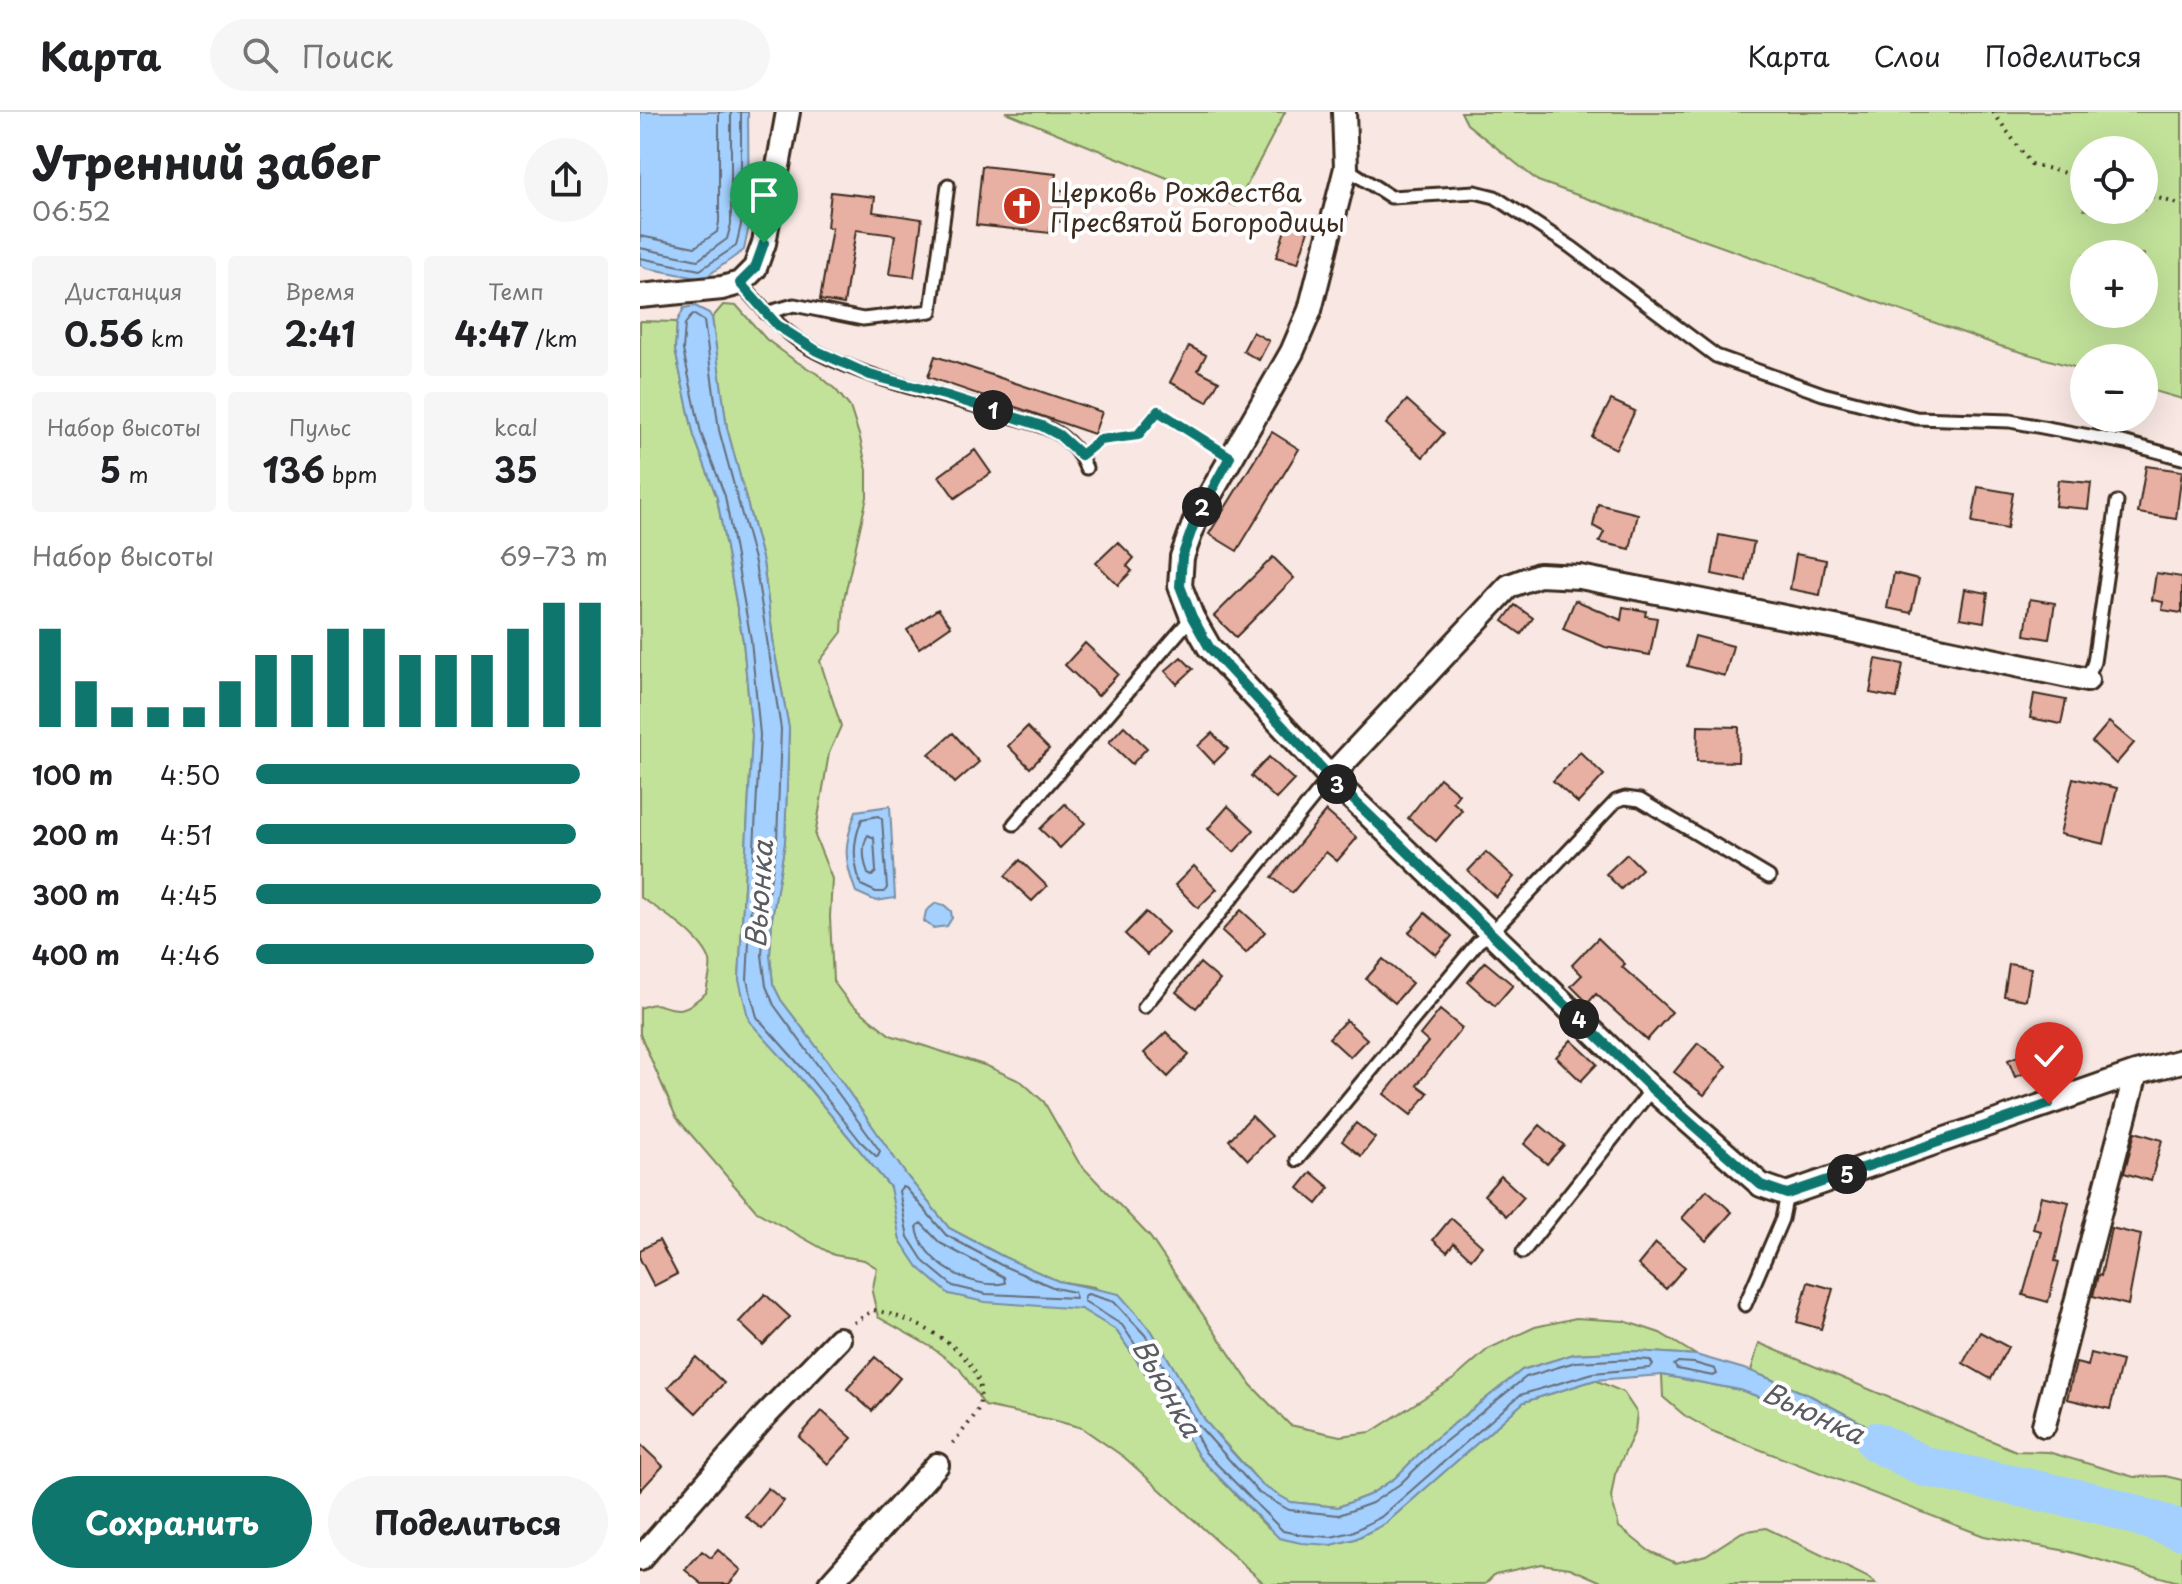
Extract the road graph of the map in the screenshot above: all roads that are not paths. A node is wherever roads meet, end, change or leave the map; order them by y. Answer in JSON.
{"nodes":[{"id":1,"x":788,"y":112,"type":"edge"},
{"id":2,"x":1344,"y":112,"type":"edge"},
{"id":3,"x":1346,"y":168,"type":"junction"},
{"id":4,"x":948,"y":185,"type":"dead end"},
{"id":5,"x":731,"y":286,"type":"junction"},
{"id":6,"x":640,"y":296,"type":"edge"},
{"id":7,"x":766,"y":313,"type":"junction"},
{"id":8,"x":2182,"y":458,"type":"edge"},
{"id":9,"x":1086,"y":468,"type":"dead end"},
{"id":10,"x":2117,"y":502,"type":"dead end"},
{"id":11,"x":1192,"y":617,"type":"junction"},
{"id":12,"x":2087,"y":680,"type":"joint"},
{"id":13,"x":1330,"y":777,"type":"junction"},
{"id":14,"x":1014,"y":824,"type":"dead end"},
{"id":15,"x":1769,"y":877,"type":"dead end"},
{"id":16,"x":1491,"y":933,"type":"junction"},
{"id":17,"x":1144,"y":1007,"type":"dead end"},
{"id":18,"x":2182,"y":1061,"type":"edge"},
{"id":19,"x":2136,"y":1073,"type":"junction"},
{"id":20,"x":1652,"y":1089,"type":"junction"},
{"id":21,"x":1297,"y":1160,"type":"dead end"},
{"id":22,"x":1787,"y":1194,"type":"junction"},
{"id":23,"x":1523,"y":1252,"type":"dead end"},
{"id":24,"x":1745,"y":1305,"type":"dead end"},
{"id":25,"x":839,"y":1339,"type":"road end"},
{"id":26,"x":2044,"y":1425,"type":"dead end"},
{"id":27,"x":937,"y":1465,"type":"road end"},
{"id":28,"x":640,"y":1559,"type":"edge"},
{"id":29,"x":830,"y":1584,"type":"edge"}],
"edges":[{"from":1,"to":5,"type":"street"},
{"from":2,"to":3,"type":"street"},
{"from":3,"to":8,"type":"lane"},
{"from":3,"to":11,"type":"street"},
{"from":4,"to":7,"type":"lane"},
{"from":5,"to":6,"type":"street"},
{"from":5,"to":7,"type":"lane"},
{"from":7,"to":9,"type":"lane"},
{"from":10,"to":12,"type":"lane"},
{"from":11,"to":13,"type":"street"},
{"from":11,"to":14,"type":"lane"},
{"from":12,"to":13,"type":"street"},
{"from":13,"to":16,"type":"street"},
{"from":13,"to":17,"type":"lane"},
{"from":15,"to":16,"type":"lane"},
{"from":16,"to":20,"type":"street"},
{"from":16,"to":21,"type":"lane"},
{"from":18,"to":19,"type":"street"},
{"from":19,"to":22,"type":"street"},
{"from":19,"to":26,"type":"street"},
{"from":20,"to":22,"type":"street"},
{"from":20,"to":23,"type":"lane"},
{"from":22,"to":24,"type":"lane"},
{"from":25,"to":28,"type":"street"},
{"from":27,"to":29,"type":"street"}]}
